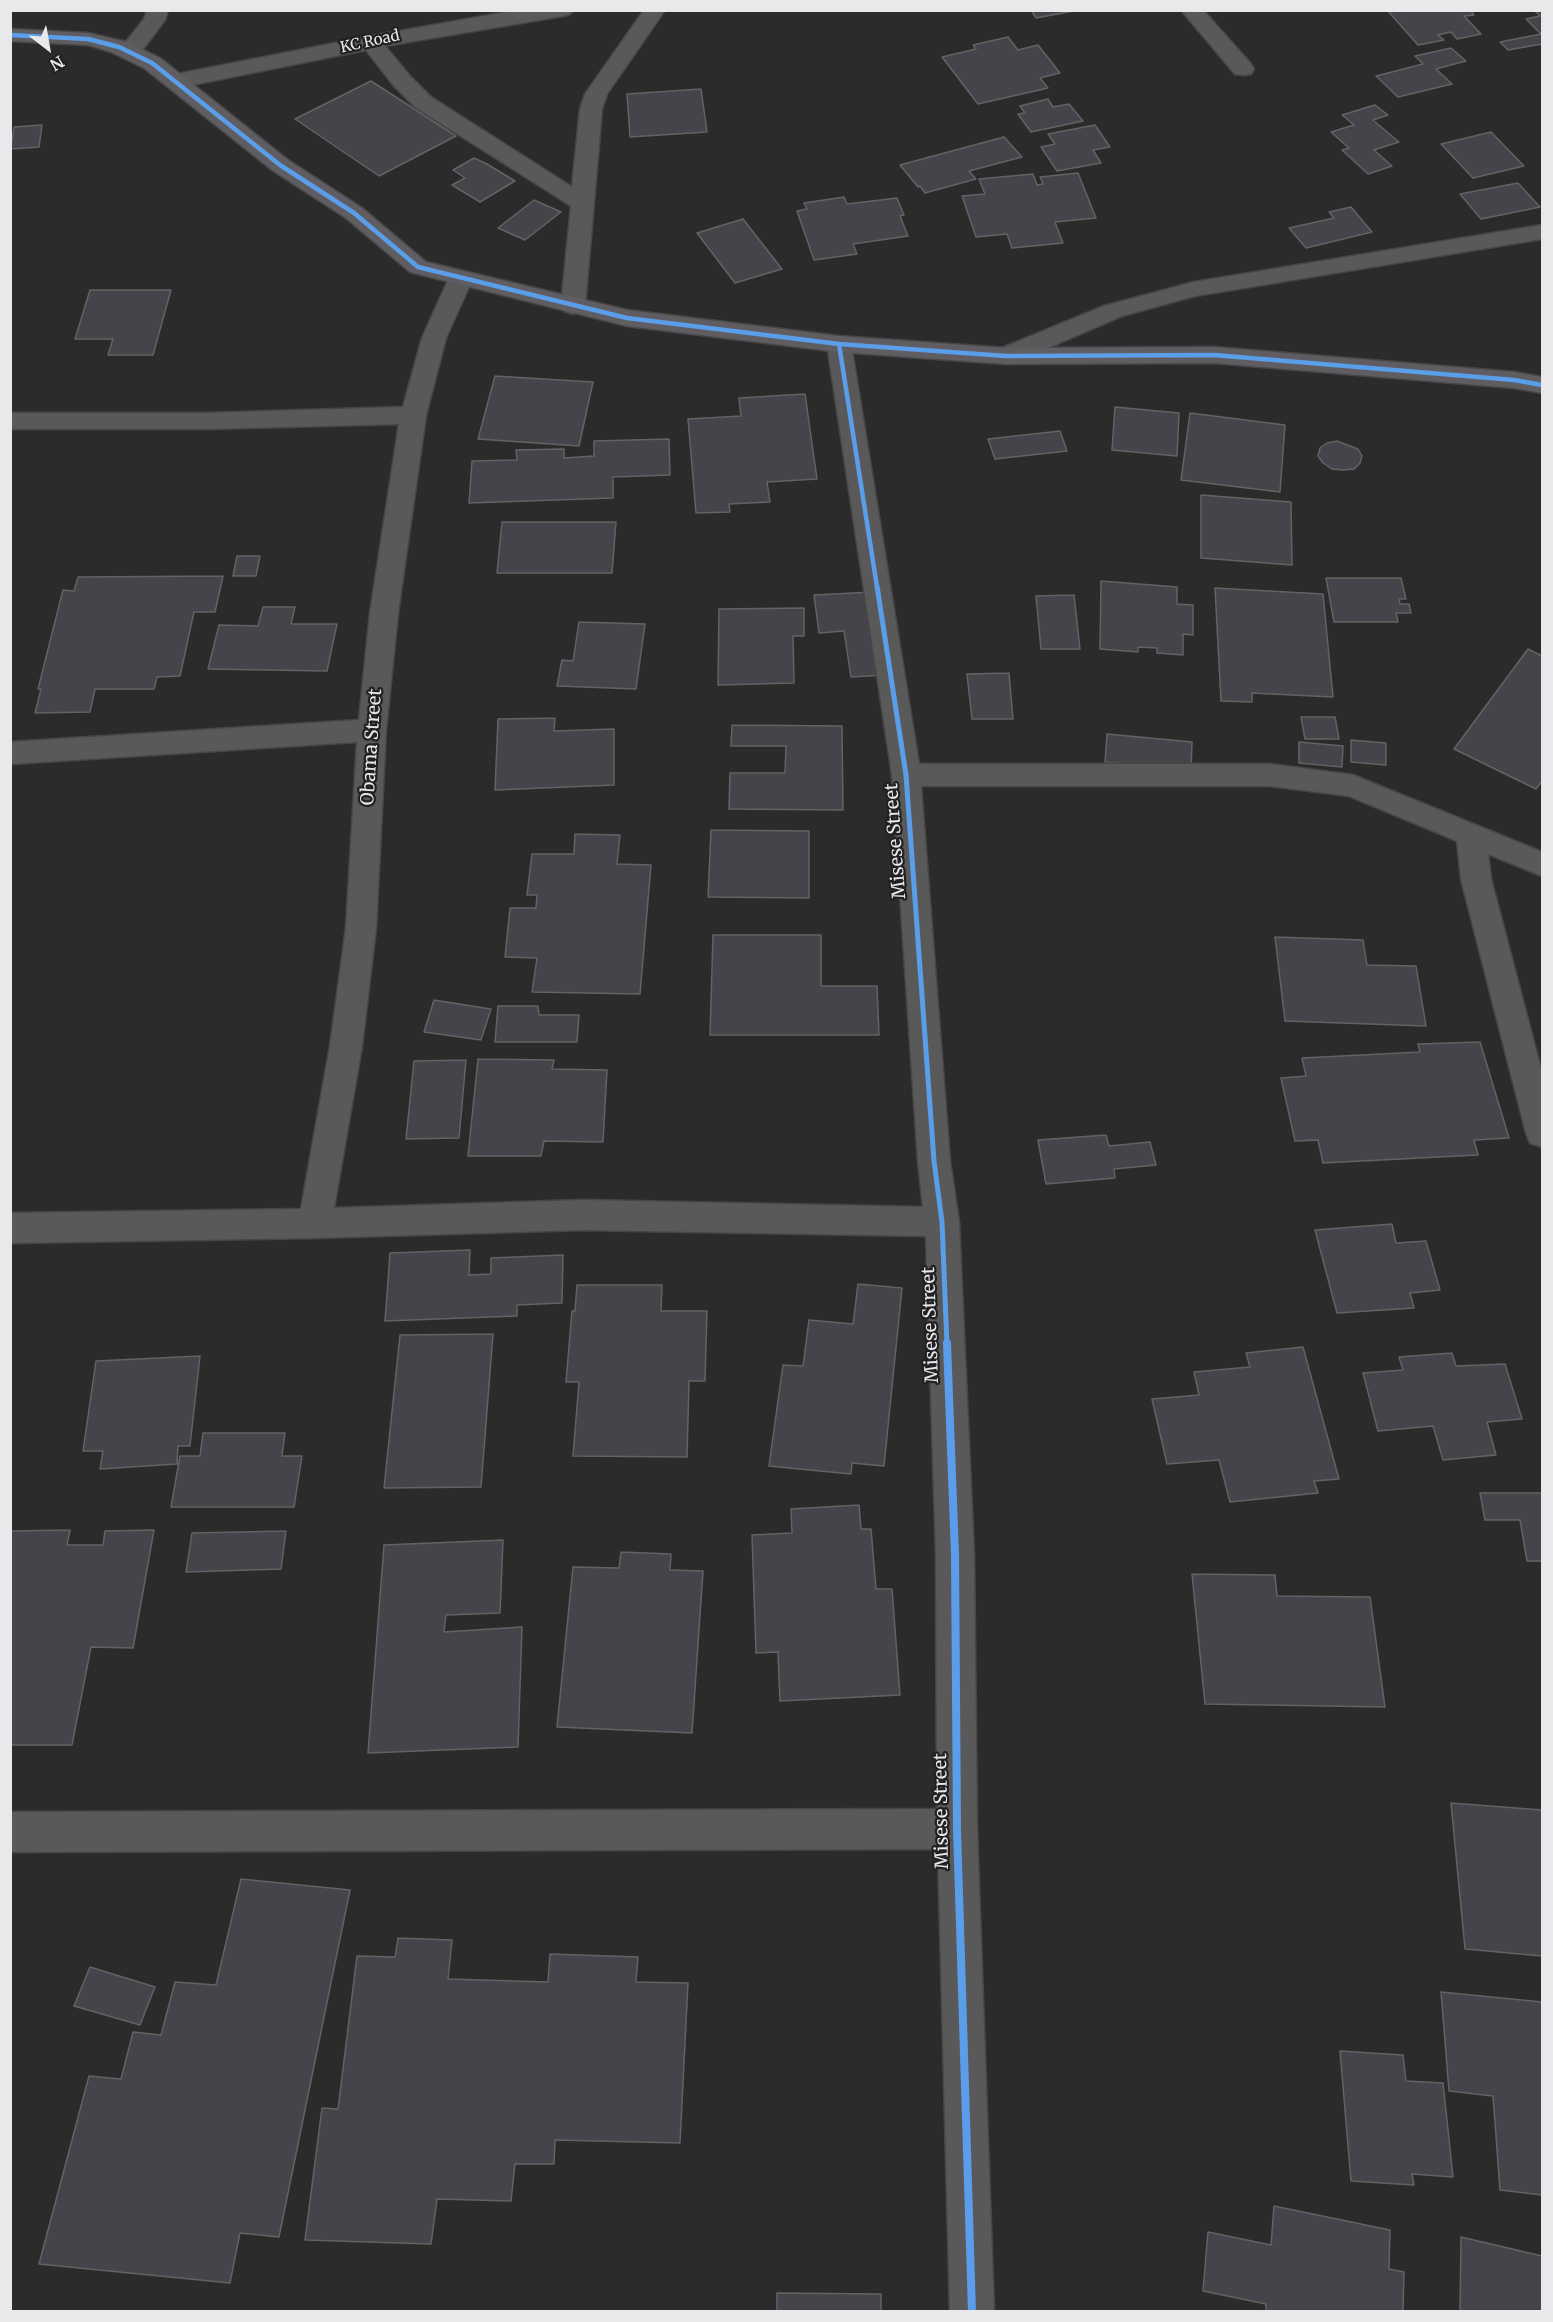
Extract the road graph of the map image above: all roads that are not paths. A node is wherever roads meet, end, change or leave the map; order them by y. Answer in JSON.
{"nodes":[{"id":1,"x":158,"y":10,"type":"edge"},
{"id":2,"x":563,"y":10,"type":"edge"},
{"id":3,"x":655,"y":10,"type":"edge"},
{"id":4,"x":1191,"y":10,"type":"edge"},
{"id":5,"x":10,"y":35,"type":"edge"},
{"id":6,"x":371,"y":42,"type":"junction"},
{"id":7,"x":129,"y":52,"type":"junction"},
{"id":8,"x":1243,"y":69,"type":"dead end"},
{"id":9,"x":177,"y":81,"type":"junction"},
{"id":10,"x":583,"y":204,"type":"junction"},
{"id":11,"x":1542,"y":232,"type":"edge"},
{"id":12,"x":461,"y":278,"type":"junction"},
{"id":13,"x":573,"y":306,"type":"junction"},
{"id":14,"x":839,"y":344,"type":"junction"},
{"id":15,"x":1006,"y":356,"type":"junction"},
{"id":16,"x":1542,"y":385,"type":"edge"},
{"id":17,"x":413,"y":415,"type":"junction"},
{"id":18,"x":10,"y":421,"type":"edge"},
{"id":19,"x":372,"y":730,"type":"junction"},
{"id":20,"x":10,"y":753,"type":"edge"},
{"id":21,"x":906,"y":775,"type":"junction"},
{"id":22,"x":1471,"y":836,"type":"junction"},
{"id":23,"x":1542,"y":864,"type":"edge"},
{"id":24,"x":1542,"y":1133,"type":"edge"},
{"id":25,"x":942,"y":1221,"type":"junction"},
{"id":26,"x":315,"y":1223,"type":"junction"},
{"id":27,"x":10,"y":1228,"type":"edge"},
{"id":28,"x":957,"y":1829,"type":"junction"},
{"id":29,"x":10,"y":1832,"type":"edge"},
{"id":30,"x":972,"y":2312,"type":"edge"}],
"edges":[{"from":1,"to":7,"type":"street"},
{"from":2,"to":6,"type":"street","name":"KC Road"},
{"from":3,"to":10,"type":"street"},
{"from":4,"to":8,"type":"street"},
{"from":5,"to":7,"type":"street"},
{"from":6,"to":9,"type":"street","name":"KC Road"},
{"from":6,"to":10,"type":"street"},
{"from":7,"to":9,"type":"street"},
{"from":9,"to":12,"type":"street"},
{"from":10,"to":13,"type":"street"},
{"from":11,"to":15,"type":"street"},
{"from":12,"to":13,"type":"street"},
{"from":12,"to":17,"type":"street","name":"Obama Street"},
{"from":13,"to":14,"type":"street"},
{"from":14,"to":15,"type":"street"},
{"from":14,"to":21,"type":"street","name":"Misese Street"},
{"from":15,"to":16,"type":"street"},
{"from":17,"to":18,"type":"street"},
{"from":17,"to":19,"type":"street","name":"Obama Street"},
{"from":19,"to":20,"type":"street"},
{"from":19,"to":26,"type":"street","name":"Obama Street"},
{"from":21,"to":22,"type":"street"},
{"from":21,"to":25,"type":"street","name":"Misese Street"},
{"from":22,"to":23,"type":"street"},
{"from":22,"to":24,"type":"street"},
{"from":25,"to":26,"type":"street"},
{"from":25,"to":28,"type":"street","name":"Misese Street"},
{"from":26,"to":27,"type":"street"},
{"from":28,"to":29,"type":"street"},
{"from":28,"to":30,"type":"street","name":"Misese Street"}]}
